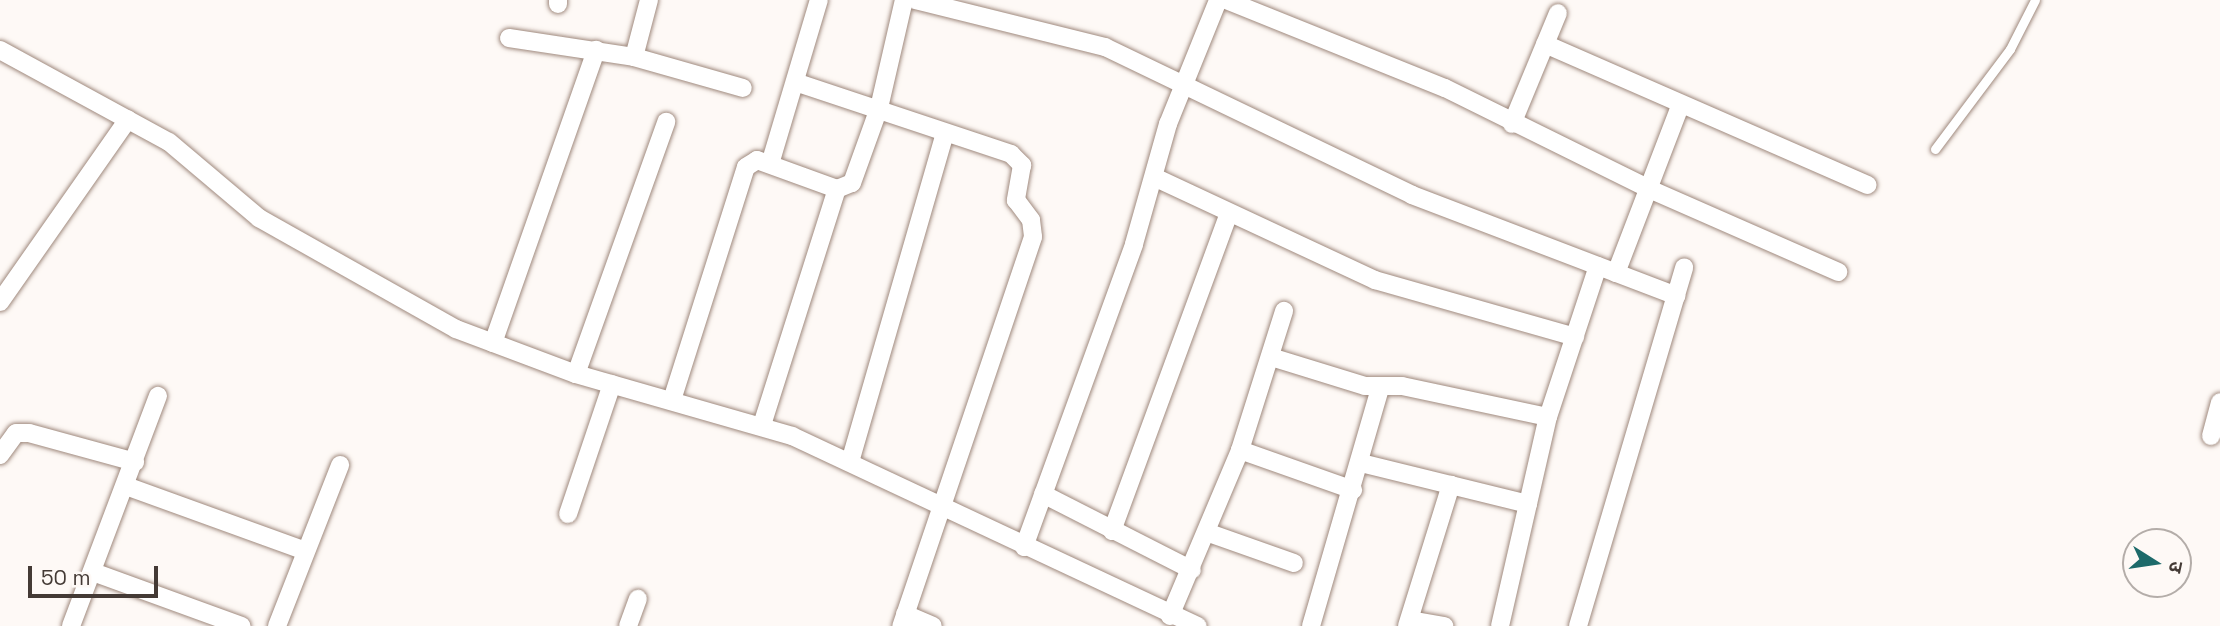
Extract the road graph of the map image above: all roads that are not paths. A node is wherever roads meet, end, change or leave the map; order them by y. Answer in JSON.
{"nodes":[{"id":1,"x":649,"y":0,"type":"edge"},
{"id":2,"x":819,"y":0,"type":"edge"},
{"id":3,"x":904,"y":0,"type":"edge"},
{"id":4,"x":915,"y":0,"type":"edge"},
{"id":5,"x":1218,"y":0,"type":"edge"},
{"id":6,"x":1226,"y":0,"type":"edge"},
{"id":7,"x":2035,"y":0,"type":"edge"},
{"id":8,"x":1558,"y":13,"type":"dead end"},
{"id":9,"x":509,"y":38,"type":"dead end"},
{"id":10,"x":1545,"y":44,"type":"junction"},
{"id":11,"x":0,"y":50,"type":"edge"},
{"id":12,"x":596,"y":50,"type":"junction"},
{"id":13,"x":634,"y":57,"type":"junction"},
{"id":14,"x":795,"y":82,"type":"junction"},
{"id":15,"x":1185,"y":82,"type":"junction"},
{"id":16,"x":743,"y":88,"type":"dead end"},
{"id":17,"x":1680,"y":106,"type":"junction"},
{"id":18,"x":879,"y":108,"type":"junction"},
{"id":19,"x":128,"y":119,"type":"junction"},
{"id":20,"x":666,"y":122,"type":"dead end"},
{"id":21,"x":1512,"y":124,"type":"junction"},
{"id":22,"x":945,"y":133,"type":"junction"},
{"id":23,"x":1935,"y":149,"type":"dead end"},
{"id":24,"x":770,"y":164,"type":"junction"},
{"id":25,"x":1154,"y":177,"type":"junction"},
{"id":26,"x":1867,"y":186,"type":"dead end"},
{"id":27,"x":1647,"y":188,"type":"junction"},
{"id":28,"x":836,"y":189,"type":"junction"},
{"id":29,"x":1229,"y":214,"type":"junction"},
{"id":30,"x":1598,"y":266,"type":"junction"},
{"id":31,"x":1685,"y":267,"type":"dead end"},
{"id":32,"x":1838,"y":272,"type":"dead end"},
{"id":33,"x":1616,"y":273,"type":"junction"},
{"id":34,"x":1676,"y":296,"type":"junction"},
{"id":35,"x":0,"y":302,"type":"edge"},
{"id":36,"x":1284,"y":311,"type":"dead end"},
{"id":37,"x":1575,"y":337,"type":"junction"},
{"id":38,"x":493,"y":343,"type":"junction"},
{"id":39,"x":1271,"y":357,"type":"junction"},
{"id":40,"x":576,"y":373,"type":"junction"},
{"id":41,"x":612,"y":384,"type":"junction"},
{"id":42,"x":1380,"y":388,"type":"junction"},
{"id":43,"x":158,"y":396,"type":"dead end"},
{"id":44,"x":672,"y":400,"type":"junction"},
{"id":45,"x":2220,"y":402,"type":"edge"},
{"id":46,"x":1548,"y":417,"type":"junction"},
{"id":47,"x":762,"y":425,"type":"junction"},
{"id":48,"x":2211,"y":436,"type":"dead end"},
{"id":49,"x":1240,"y":450,"type":"junction"},
{"id":50,"x":0,"y":455,"type":"edge"},
{"id":51,"x":135,"y":462,"type":"junction"},
{"id":52,"x":850,"y":462,"type":"junction"},
{"id":53,"x":1361,"y":463,"type":"junction"},
{"id":54,"x":340,"y":465,"type":"dead end"},
{"id":55,"x":1451,"y":485,"type":"junction"},
{"id":56,"x":126,"y":486,"type":"junction"},
{"id":57,"x":1353,"y":490,"type":"junction"},
{"id":58,"x":1043,"y":494,"type":"junction"},
{"id":59,"x":1528,"y":503,"type":"junction"},
{"id":60,"x":942,"y":507,"type":"junction"},
{"id":61,"x":568,"y":514,"type":"dead end"},
{"id":62,"x":1112,"y":531,"type":"junction"},
{"id":63,"x":1209,"y":533,"type":"junction"},
{"id":64,"x":1024,"y":547,"type":"junction"},
{"id":65,"x":306,"y":551,"type":"junction"},
{"id":66,"x":1294,"y":563,"type":"dead end"},
{"id":67,"x":1192,"y":570,"type":"junction"},
{"id":68,"x":93,"y":572,"type":"junction"},
{"id":69,"x":638,"y":600,"type":"dead end"},
{"id":70,"x":1161,"y":618,"type":"edge"},
{"id":71,"x":903,"y":620,"type":"edge"},
{"id":72,"x":1409,"y":623,"type":"edge"},
{"id":73,"x":71,"y":626,"type":"edge"},
{"id":74,"x":241,"y":626,"type":"edge"},
{"id":75,"x":277,"y":626,"type":"edge"},
{"id":76,"x":628,"y":626,"type":"edge"},
{"id":77,"x":933,"y":626,"type":"edge"},
{"id":78,"x":1198,"y":626,"type":"edge"},
{"id":79,"x":1311,"y":626,"type":"edge"},
{"id":80,"x":1444,"y":626,"type":"edge"},
{"id":81,"x":1500,"y":626,"type":"edge"},
{"id":82,"x":1578,"y":626,"type":"edge"}],
"edges":[{"from":1,"to":13,"type":"street"},
{"from":2,"to":14,"type":"street"},
{"from":3,"to":18,"type":"street"},
{"from":4,"to":15,"type":"street"},
{"from":5,"to":15,"type":"street"},
{"from":6,"to":21,"type":"street"},
{"from":7,"to":23,"type":"lane"},
{"from":8,"to":10,"type":"street"},
{"from":9,"to":12,"type":"street"},
{"from":10,"to":17,"type":"street"},
{"from":10,"to":21,"type":"street"},
{"from":11,"to":19,"type":"street"},
{"from":12,"to":13,"type":"street"},
{"from":12,"to":38,"type":"street"},
{"from":13,"to":16,"type":"street"},
{"from":14,"to":18,"type":"street"},
{"from":14,"to":24,"type":"street"},
{"from":15,"to":25,"type":"street"},
{"from":15,"to":30,"type":"street"},
{"from":17,"to":26,"type":"street"},
{"from":17,"to":27,"type":"street"},
{"from":18,"to":22,"type":"street"},
{"from":18,"to":28,"type":"street"},
{"from":19,"to":35,"type":"street"},
{"from":19,"to":38,"type":"street"},
{"from":20,"to":40,"type":"street"},
{"from":21,"to":27,"type":"street"},
{"from":22,"to":52,"type":"street"},
{"from":22,"to":60,"type":"street"},
{"from":24,"to":28,"type":"street"},
{"from":24,"to":44,"type":"street"},
{"from":25,"to":29,"type":"street"},
{"from":25,"to":58,"type":"street"},
{"from":27,"to":32,"type":"street"},
{"from":27,"to":33,"type":"street"},
{"from":28,"to":47,"type":"street"},
{"from":29,"to":37,"type":"street"},
{"from":29,"to":62,"type":"street"},
{"from":30,"to":33,"type":"street"},
{"from":30,"to":37,"type":"street"},
{"from":31,"to":34,"type":"street"},
{"from":33,"to":34,"type":"street"},
{"from":34,"to":82,"type":"street"},
{"from":36,"to":39,"type":"street"},
{"from":37,"to":46,"type":"street"},
{"from":38,"to":40,"type":"street"},
{"from":39,"to":42,"type":"street"},
{"from":39,"to":49,"type":"street"},
{"from":40,"to":41,"type":"street"},
{"from":41,"to":44,"type":"street"},
{"from":41,"to":61,"type":"street"},
{"from":42,"to":46,"type":"street"},
{"from":42,"to":53,"type":"street"},
{"from":43,"to":51,"type":"street"},
{"from":44,"to":47,"type":"street"},
{"from":45,"to":48,"type":"street"},
{"from":46,"to":59,"type":"street"},
{"from":47,"to":52,"type":"street"},
{"from":49,"to":57,"type":"street"},
{"from":49,"to":63,"type":"street"},
{"from":50,"to":51,"type":"street"},
{"from":51,"to":56,"type":"street"},
{"from":52,"to":60,"type":"street"},
{"from":53,"to":55,"type":"street"},
{"from":53,"to":57,"type":"street"},
{"from":54,"to":65,"type":"street"},
{"from":55,"to":59,"type":"street"},
{"from":55,"to":72,"type":"street"},
{"from":56,"to":65,"type":"street"},
{"from":56,"to":68,"type":"street"},
{"from":57,"to":79,"type":"street"},
{"from":58,"to":62,"type":"street"},
{"from":58,"to":64,"type":"street"},
{"from":59,"to":81,"type":"street"},
{"from":60,"to":64,"type":"street"},
{"from":60,"to":71,"type":"street"},
{"from":62,"to":67,"type":"street"},
{"from":63,"to":66,"type":"street"},
{"from":63,"to":67,"type":"street"},
{"from":64,"to":70,"type":"street"},
{"from":65,"to":75,"type":"street"},
{"from":67,"to":70,"type":"street"},
{"from":68,"to":73,"type":"street"},
{"from":68,"to":74,"type":"street"},
{"from":69,"to":76,"type":"street"},
{"from":70,"to":78,"type":"street"},
{"from":71,"to":77,"type":"street"},
{"from":72,"to":80,"type":"street"}]}
